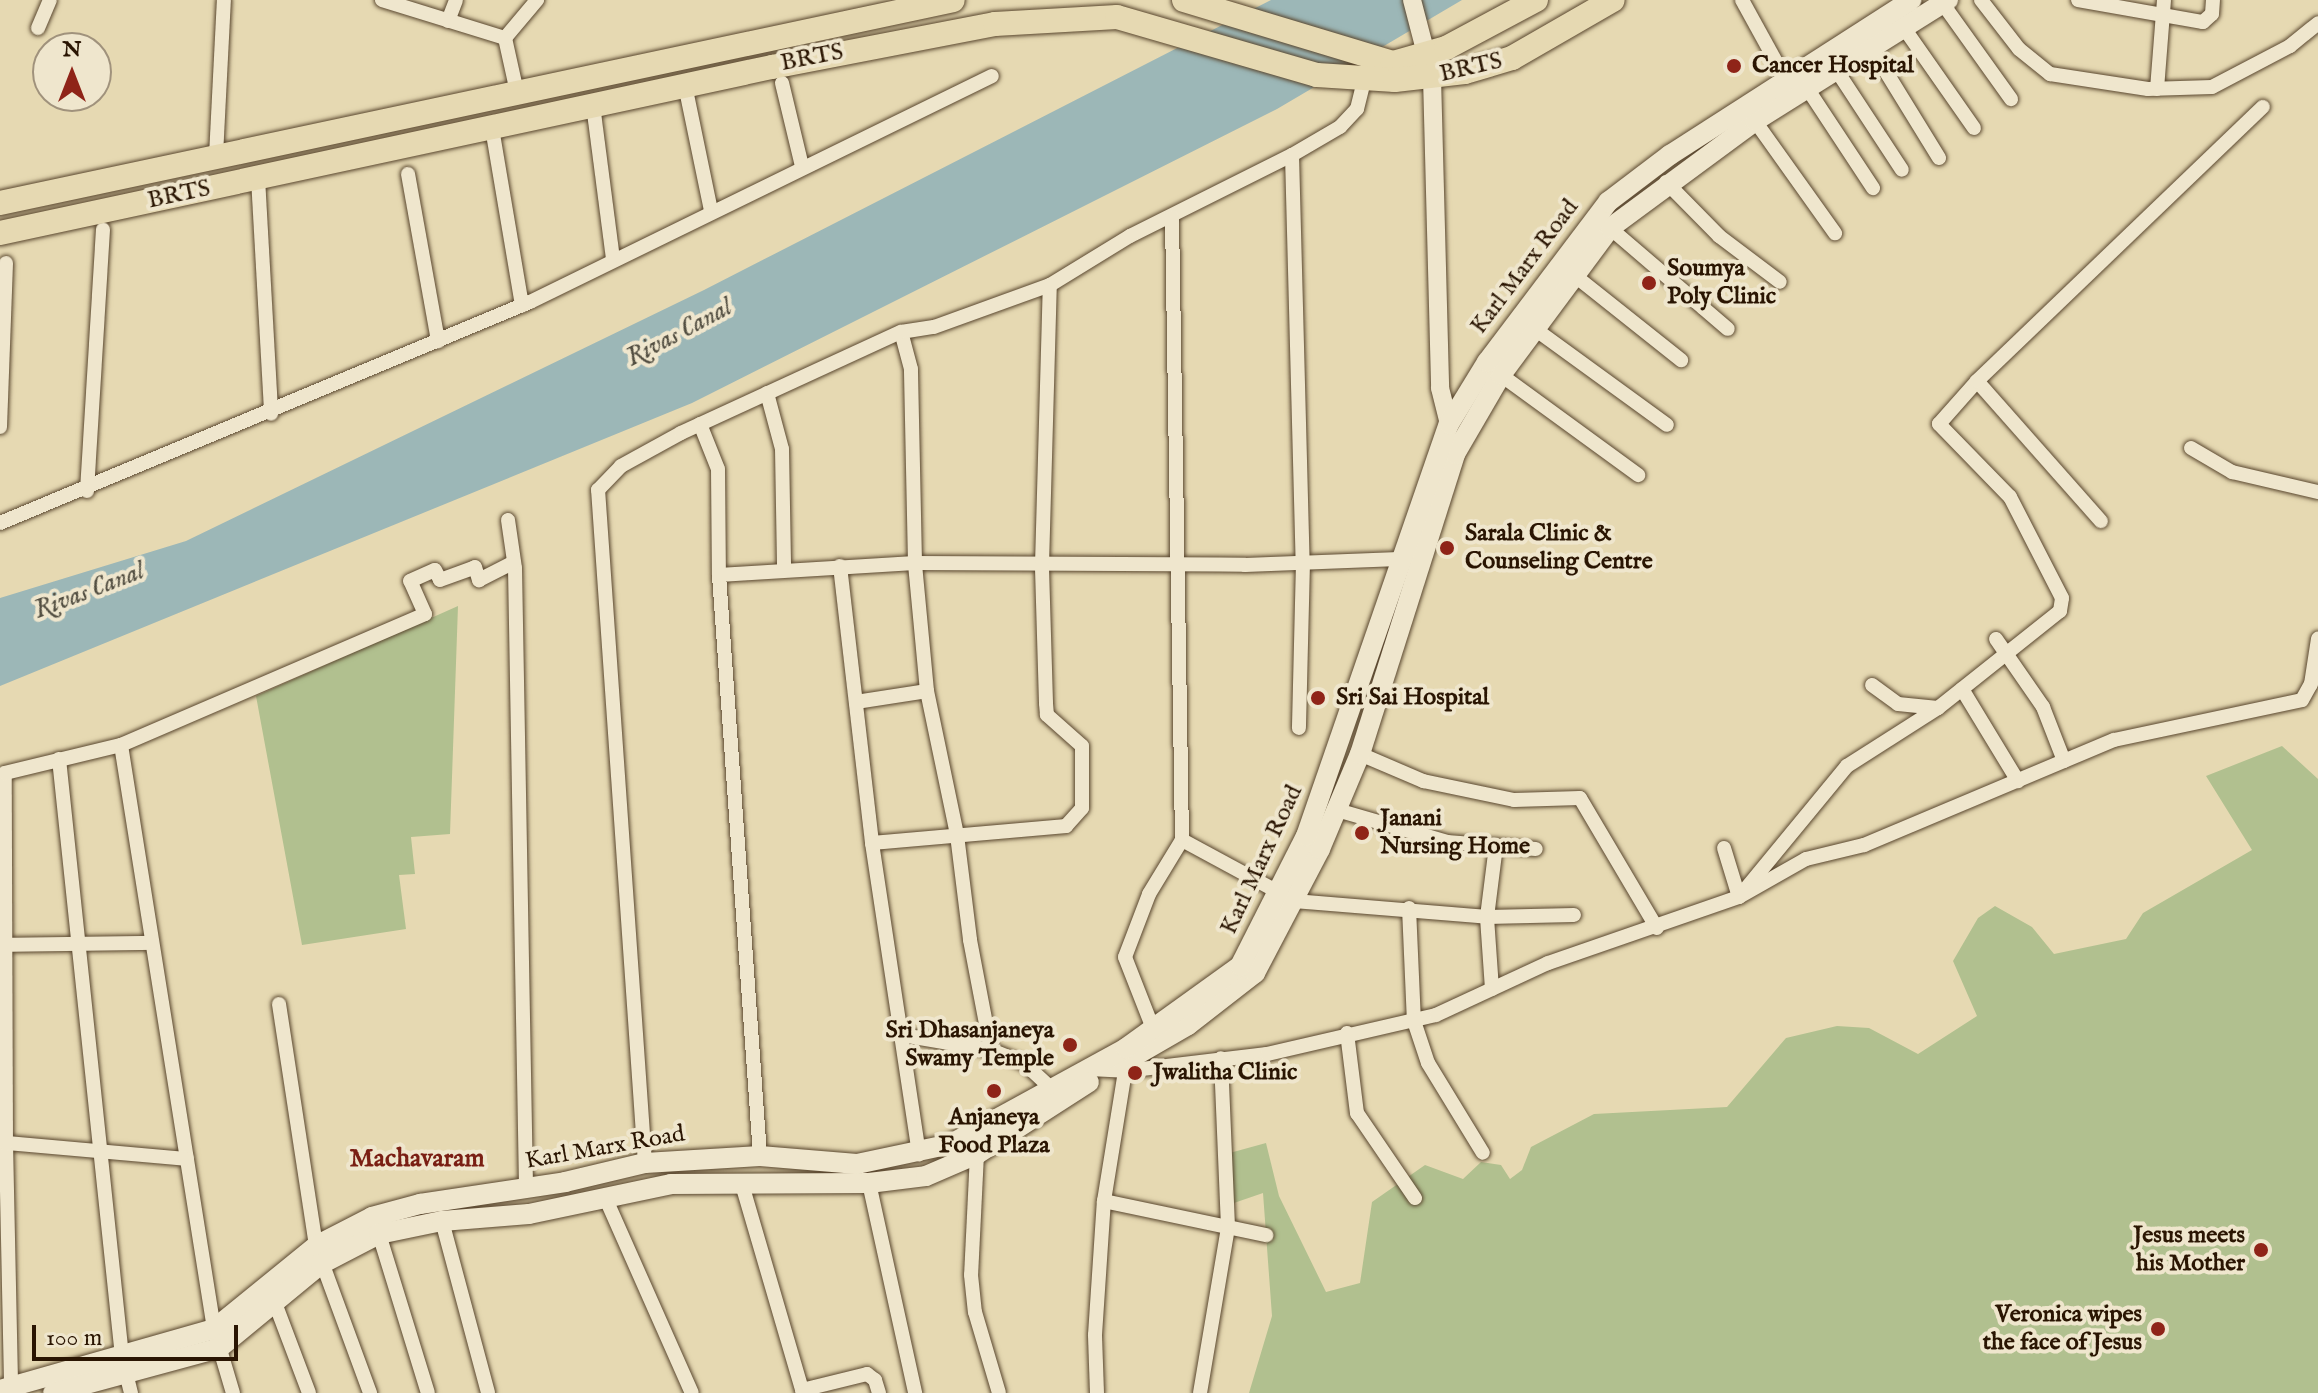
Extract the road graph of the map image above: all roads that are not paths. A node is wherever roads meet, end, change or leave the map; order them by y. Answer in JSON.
{"nodes":[{"id":1,"x":50,"y":0,"type":"edge"},
{"id":2,"x":224,"y":0,"type":"edge"},
{"id":3,"x":456,"y":0,"type":"edge"},
{"id":4,"x":537,"y":0,"type":"edge"},
{"id":5,"x":953,"y":0,"type":"edge"},
{"id":6,"x":1412,"y":0,"type":"edge"},
{"id":7,"x":1536,"y":0,"type":"edge"},
{"id":8,"x":1613,"y":0,"type":"edge"},
{"id":9,"x":1742,"y":0,"type":"edge"},
{"id":10,"x":1911,"y":0,"type":"edge"},
{"id":11,"x":1981,"y":0,"type":"edge"},
{"id":12,"x":2078,"y":0,"type":"edge"},
{"id":13,"x":2164,"y":0,"type":"edge"},
{"id":14,"x":2213,"y":0,"type":"edge"},
{"id":15,"x":386,"y":1,"type":"edge"},
{"id":16,"x":1192,"y":2,"type":"edge"},
{"id":17,"x":1946,"y":2,"type":"edge"},
{"id":18,"x":2163,"y":17,"type":"junction"},
{"id":19,"x":448,"y":21,"type":"junction"},
{"id":20,"x":2318,"y":23,"type":"edge"},
{"id":21,"x":38,"y":28,"type":"dead end"},
{"id":22,"x":1904,"y":28,"type":"junction"},
{"id":23,"x":505,"y":38,"type":"junction"},
{"id":24,"x":1872,"y":49,"type":"junction"},
{"id":25,"x":1429,"y":56,"type":"junction"},
{"id":26,"x":1366,"y":69,"type":"junction"},
{"id":27,"x":1837,"y":71,"type":"junction"},
{"id":28,"x":992,"y":76,"type":"dead end"},
{"id":29,"x":1786,"y":80,"type":"junction"},
{"id":30,"x":782,"y":83,"type":"dead end"},
{"id":31,"x":685,"y":85,"type":"junction"},
{"id":32,"x":1807,"y":88,"type":"junction"},
{"id":33,"x":2157,"y":89,"type":"junction"},
{"id":34,"x":517,"y":92,"type":"junction"},
{"id":35,"x":2011,"y":99,"type":"dead end"},
{"id":36,"x":593,"y":105,"type":"junction"},
{"id":37,"x":2263,"y":107,"type":"dead end"},
{"id":38,"x":1755,"y":121,"type":"junction"},
{"id":39,"x":492,"y":128,"type":"junction"},
{"id":40,"x":1974,"y":128,"type":"dead end"},
{"id":41,"x":1292,"y":155,"type":"junction"},
{"id":42,"x":216,"y":156,"type":"junction"},
{"id":43,"x":1939,"y":158,"type":"dead end"},
{"id":44,"x":802,"y":166,"type":"junction"},
{"id":45,"x":1902,"y":170,"type":"dead end"},
{"id":46,"x":408,"y":174,"type":"dead end"},
{"id":47,"x":258,"y":178,"type":"junction"},
{"id":48,"x":1666,"y":182,"type":"junction"},
{"id":49,"x":1873,"y":188,"type":"dead end"},
{"id":50,"x":0,"y":203,"type":"edge"},
{"id":51,"x":711,"y":210,"type":"junction"},
{"id":52,"x":1172,"y":217,"type":"junction"},
{"id":53,"x":1610,"y":228,"type":"junction"},
{"id":54,"x":103,"y":229,"type":"dead end"},
{"id":55,"x":0,"y":233,"type":"edge"},
{"id":56,"x":1835,"y":233,"type":"dead end"},
{"id":57,"x":613,"y":260,"type":"junction"},
{"id":58,"x":6,"y":263,"type":"dead end"},
{"id":59,"x":1574,"y":275,"type":"junction"},
{"id":60,"x":1780,"y":282,"type":"dead end"},
{"id":61,"x":1050,"y":285,"type":"junction"},
{"id":62,"x":522,"y":305,"type":"junction"},
{"id":63,"x":1535,"y":329,"type":"junction"},
{"id":64,"x":1728,"y":329,"type":"dead end"},
{"id":65,"x":901,"y":332,"type":"junction"},
{"id":66,"x":438,"y":341,"type":"junction"},
{"id":67,"x":1681,"y":360,"type":"dead end"},
{"id":68,"x":1501,"y":375,"type":"junction"},
{"id":69,"x":1977,"y":381,"type":"junction"},
{"id":70,"x":767,"y":393,"type":"junction"},
{"id":71,"x":271,"y":414,"type":"junction"},
{"id":72,"x":700,"y":424,"type":"junction"},
{"id":73,"x":1449,"y":424,"type":"junction"},
{"id":74,"x":1667,"y":425,"type":"dead end"},
{"id":75,"x":0,"y":427,"type":"edge"},
{"id":76,"x":2191,"y":448,"type":"dead end"},
{"id":77,"x":1638,"y":475,"type":"dead end"},
{"id":78,"x":87,"y":491,"type":"junction"},
{"id":79,"x":2318,"y":492,"type":"edge"},
{"id":80,"x":508,"y":520,"type":"dead end"},
{"id":81,"x":2101,"y":521,"type":"dead end"},
{"id":82,"x":0,"y":523,"type":"edge"},
{"id":83,"x":1399,"y":559,"type":"junction"},
{"id":84,"x":514,"y":562,"type":"junction"},
{"id":85,"x":1303,"y":562,"type":"junction"},
{"id":86,"x":915,"y":563,"type":"junction"},
{"id":87,"x":1042,"y":565,"type":"junction"},
{"id":88,"x":1176,"y":565,"type":"junction"},
{"id":89,"x":840,"y":566,"type":"junction"},
{"id":90,"x":784,"y":568,"type":"junction"},
{"id":91,"x":719,"y":575,"type":"junction"},
{"id":92,"x":1996,"y":639,"type":"dead end"},
{"id":93,"x":2318,"y":639,"type":"edge"},
{"id":94,"x":2008,"y":656,"type":"junction"},
{"id":95,"x":2316,"y":666,"type":"edge"},
{"id":96,"x":1872,"y":685,"type":"dead end"},
{"id":97,"x":1962,"y":689,"type":"junction"},
{"id":98,"x":927,"y":691,"type":"junction"},
{"id":99,"x":856,"y":702,"type":"junction"},
{"id":100,"x":1938,"y":708,"type":"junction"},
{"id":101,"x":1299,"y":728,"type":"dead end"},
{"id":102,"x":121,"y":745,"type":"junction"},
{"id":103,"x":1360,"y":754,"type":"junction"},
{"id":104,"x":59,"y":759,"type":"junction"},
{"id":105,"x":2064,"y":761,"type":"junction"},
{"id":106,"x":3,"y":771,"type":"edge"},
{"id":107,"x":2018,"y":781,"type":"junction"},
{"id":108,"x":1337,"y":810,"type":"junction"},
{"id":109,"x":957,"y":835,"type":"junction"},
{"id":110,"x":1182,"y":840,"type":"junction"},
{"id":111,"x":872,"y":843,"type":"junction"},
{"id":112,"x":1496,"y":846,"type":"junction"},
{"id":113,"x":1724,"y":848,"type":"dead end"},
{"id":114,"x":1536,"y":849,"type":"dead end"},
{"id":115,"x":1287,"y":897,"type":"junction"},
{"id":116,"x":1739,"y":897,"type":"junction"},
{"id":117,"x":1409,"y":908,"type":"junction"},
{"id":118,"x":1574,"y":915,"type":"dead end"},
{"id":119,"x":1487,"y":917,"type":"junction"},
{"id":120,"x":1657,"y":928,"type":"junction"},
{"id":121,"x":152,"y":943,"type":"junction"},
{"id":122,"x":3,"y":945,"type":"edge"},
{"id":123,"x":81,"y":946,"type":"junction"},
{"id":124,"x":1492,"y":989,"type":"junction"},
{"id":125,"x":279,"y":1004,"type":"dead end"},
{"id":126,"x":1414,"y":1021,"type":"junction"},
{"id":127,"x":1152,"y":1026,"type":"junction"},
{"id":128,"x":1347,"y":1033,"type":"junction"},
{"id":129,"x":902,"y":1035,"type":"junction"},
{"id":130,"x":991,"y":1050,"type":"junction"},
{"id":131,"x":1221,"y":1058,"type":"junction"},
{"id":132,"x":1107,"y":1070,"type":"junction"},
{"id":133,"x":1052,"y":1089,"type":"junction"},
{"id":134,"x":3,"y":1143,"type":"edge"},
{"id":135,"x":101,"y":1152,"type":"junction"},
{"id":136,"x":1483,"y":1153,"type":"dead end"},
{"id":137,"x":919,"y":1154,"type":"junction"},
{"id":138,"x":977,"y":1154,"type":"junction"},
{"id":139,"x":760,"y":1156,"type":"junction"},
{"id":140,"x":187,"y":1159,"type":"junction"},
{"id":141,"x":645,"y":1163,"type":"junction"},
{"id":142,"x":741,"y":1181,"type":"junction"},
{"id":143,"x":869,"y":1183,"type":"junction"},
{"id":144,"x":526,"y":1188,"type":"junction"},
{"id":145,"x":605,"y":1197,"type":"junction"},
{"id":146,"x":1415,"y":1198,"type":"dead end"},
{"id":147,"x":1104,"y":1201,"type":"junction"},
{"id":148,"x":442,"y":1221,"type":"junction"},
{"id":149,"x":1228,"y":1227,"type":"junction"},
{"id":150,"x":379,"y":1234,"type":"junction"},
{"id":151,"x":1266,"y":1235,"type":"dead end"},
{"id":152,"x":319,"y":1255,"type":"junction"},
{"id":153,"x":275,"y":1303,"type":"junction"},
{"id":154,"x":216,"y":1338,"type":"junction"},
{"id":155,"x":126,"y":1374,"type":"edge"},
{"id":156,"x":5,"y":1388,"type":"edge"},
{"id":157,"x":84,"y":1389,"type":"edge"},
{"id":158,"x":685,"y":1391,"type":"edge"},
{"id":159,"x":802,"y":1391,"type":"edge"},
{"id":160,"x":53,"y":1393,"type":"edge"},
{"id":161,"x":233,"y":1393,"type":"edge"},
{"id":162,"x":309,"y":1393,"type":"edge"},
{"id":163,"x":370,"y":1393,"type":"edge"},
{"id":164,"x":428,"y":1393,"type":"edge"},
{"id":165,"x":488,"y":1393,"type":"edge"},
{"id":166,"x":879,"y":1393,"type":"edge"},
{"id":167,"x":915,"y":1393,"type":"edge"},
{"id":168,"x":999,"y":1393,"type":"edge"},
{"id":169,"x":1097,"y":1393,"type":"edge"},
{"id":170,"x":1200,"y":1393,"type":"edge"}],
"edges":[{"from":1,"to":21,"type":"street"},
{"from":2,"to":42,"type":"street"},
{"from":3,"to":19,"type":"street"},
{"from":4,"to":23,"type":"street"},
{"from":5,"to":34,"type":"main road"},
{"from":6,"to":25,"type":"street"},
{"from":7,"to":25,"type":"main road","name":"BRTS"},
{"from":8,"to":25,"type":"main road","name":"BRTS"},
{"from":9,"to":29,"type":"street"},
{"from":10,"to":29,"type":"main road","name":"Karl Marx Road"},
{"from":11,"to":33,"type":"street"},
{"from":12,"to":18,"type":"street"},
{"from":13,"to":18,"type":"street"},
{"from":14,"to":18,"type":"street"},
{"from":15,"to":19,"type":"street"},
{"from":16,"to":26,"type":"main road","name":"BRTS"},
{"from":17,"to":22,"type":"main road","name":"Karl Marx Road"},
{"from":17,"to":35,"type":"street"},
{"from":18,"to":33,"type":"street"},
{"from":19,"to":23,"type":"street"},
{"from":20,"to":33,"type":"street"},
{"from":22,"to":24,"type":"main road","name":"Karl Marx Road"},
{"from":22,"to":40,"type":"street"},
{"from":23,"to":34,"type":"street"},
{"from":24,"to":27,"type":"main road","name":"Karl Marx Road"},
{"from":24,"to":43,"type":"street"},
{"from":25,"to":26,"type":"main road","name":"BRTS"},
{"from":25,"to":73,"type":"street"},
{"from":26,"to":31,"type":"main road","name":"BRTS"},
{"from":26,"to":41,"type":"street"},
{"from":27,"to":32,"type":"main road","name":"Karl Marx Road"},
{"from":27,"to":45,"type":"street"},
{"from":28,"to":44,"type":"street"},
{"from":29,"to":73,"type":"main road","name":"Karl Marx Road"},
{"from":30,"to":44,"type":"street"},
{"from":31,"to":36,"type":"main road","name":"BRTS"},
{"from":31,"to":51,"type":"street"},
{"from":32,"to":38,"type":"main road","name":"Karl Marx Road"},
{"from":32,"to":49,"type":"street"},
{"from":34,"to":42,"type":"main road"},
{"from":36,"to":39,"type":"main road","name":"BRTS"},
{"from":36,"to":57,"type":"street"},
{"from":37,"to":69,"type":"street"},
{"from":38,"to":48,"type":"main road","name":"Karl Marx Road"},
{"from":38,"to":56,"type":"street"},
{"from":39,"to":47,"type":"main road","name":"BRTS"},
{"from":39,"to":62,"type":"street"},
{"from":41,"to":52,"type":"street"},
{"from":41,"to":85,"type":"street"},
{"from":42,"to":50,"type":"main road"},
{"from":44,"to":51,"type":"street"},
{"from":46,"to":66,"type":"street"},
{"from":47,"to":55,"type":"main road","name":"BRTS"},
{"from":47,"to":71,"type":"street"},
{"from":48,"to":53,"type":"main road","name":"Karl Marx Road"},
{"from":48,"to":60,"type":"street"},
{"from":51,"to":57,"type":"street"},
{"from":52,"to":61,"type":"street"},
{"from":52,"to":88,"type":"street"},
{"from":53,"to":59,"type":"main road","name":"Karl Marx Road"},
{"from":53,"to":64,"type":"street"},
{"from":54,"to":78,"type":"street"},
{"from":57,"to":62,"type":"street"},
{"from":58,"to":75,"type":"street"},
{"from":59,"to":63,"type":"main road","name":"Karl Marx Road"},
{"from":59,"to":67,"type":"street"},
{"from":61,"to":65,"type":"street"},
{"from":61,"to":87,"type":"street"},
{"from":62,"to":66,"type":"street"},
{"from":63,"to":68,"type":"main road","name":"Karl Marx Road"},
{"from":63,"to":74,"type":"street"},
{"from":65,"to":70,"type":"street"},
{"from":65,"to":86,"type":"street"},
{"from":66,"to":71,"type":"street"},
{"from":68,"to":77,"type":"street"},
{"from":68,"to":103,"type":"main road","name":"Karl Marx Road"},
{"from":69,"to":81,"type":"street"},
{"from":69,"to":94,"type":"street"},
{"from":70,"to":72,"type":"street"},
{"from":70,"to":90,"type":"street"},
{"from":71,"to":78,"type":"street"},
{"from":72,"to":91,"type":"street"},
{"from":72,"to":141,"type":"street"},
{"from":73,"to":83,"type":"main road","name":"Karl Marx Road"},
{"from":76,"to":79,"type":"street"},
{"from":78,"to":82,"type":"street"},
{"from":80,"to":84,"type":"street"},
{"from":83,"to":85,"type":"street"},
{"from":83,"to":115,"type":"main road","name":"Karl Marx Road"},
{"from":84,"to":102,"type":"street"},
{"from":84,"to":144,"type":"street"},
{"from":85,"to":88,"type":"street"},
{"from":85,"to":101,"type":"street"},
{"from":86,"to":87,"type":"street"},
{"from":86,"to":89,"type":"street"},
{"from":86,"to":98,"type":"street"},
{"from":87,"to":88,"type":"street"},
{"from":87,"to":109,"type":"street"},
{"from":88,"to":110,"type":"street"},
{"from":89,"to":90,"type":"street"},
{"from":89,"to":99,"type":"street"},
{"from":90,"to":91,"type":"street"},
{"from":91,"to":139,"type":"street"},
{"from":92,"to":94,"type":"street"},
{"from":93,"to":95,"type":"street"},
{"from":94,"to":97,"type":"street"},
{"from":94,"to":105,"type":"street"},
{"from":95,"to":105,"type":"street"},
{"from":96,"to":100,"type":"street"},
{"from":97,"to":100,"type":"street"},
{"from":97,"to":107,"type":"street"},
{"from":98,"to":99,"type":"street"},
{"from":98,"to":109,"type":"street"},
{"from":99,"to":111,"type":"street"},
{"from":100,"to":116,"type":"street"},
{"from":102,"to":104,"type":"street"},
{"from":102,"to":121,"type":"street"},
{"from":103,"to":108,"type":"main road","name":"Karl Marx Road"},
{"from":103,"to":120,"type":"street"},
{"from":104,"to":106,"type":"street"},
{"from":104,"to":123,"type":"street"},
{"from":105,"to":107,"type":"street"},
{"from":106,"to":122,"type":"street"},
{"from":107,"to":116,"type":"street"},
{"from":108,"to":112,"type":"street"},
{"from":108,"to":115,"type":"main road","name":"Karl Marx Road"},
{"from":109,"to":111,"type":"street"},
{"from":109,"to":130,"type":"street"},
{"from":110,"to":115,"type":"street"},
{"from":110,"to":127,"type":"street"},
{"from":111,"to":129,"type":"street"},
{"from":112,"to":114,"type":"street"},
{"from":112,"to":119,"type":"street"},
{"from":113,"to":116,"type":"street"},
{"from":115,"to":117,"type":"street"},
{"from":115,"to":127,"type":"main road","name":"Karl Marx Road"},
{"from":115,"to":132,"type":"main road","name":"Karl Marx Road"},
{"from":116,"to":120,"type":"street"},
{"from":117,"to":119,"type":"street"},
{"from":117,"to":126,"type":"street"},
{"from":118,"to":119,"type":"street"},
{"from":119,"to":124,"type":"street"},
{"from":120,"to":124,"type":"street"},
{"from":121,"to":123,"type":"street"},
{"from":121,"to":140,"type":"street"},
{"from":122,"to":123,"type":"street"},
{"from":122,"to":134,"type":"street"},
{"from":123,"to":135,"type":"street"},
{"from":124,"to":126,"type":"street"},
{"from":125,"to":152,"type":"street"},
{"from":126,"to":128,"type":"street"},
{"from":126,"to":136,"type":"street"},
{"from":127,"to":132,"type":"main road","name":"Karl Marx Road"},
{"from":128,"to":131,"type":"street"},
{"from":128,"to":146,"type":"street"},
{"from":129,"to":130,"type":"street"},
{"from":129,"to":137,"type":"street"},
{"from":130,"to":133,"type":"street"},
{"from":131,"to":132,"type":"street"},
{"from":131,"to":149,"type":"street"},
{"from":132,"to":133,"type":"main road","name":"Karl Marx Road"},
{"from":132,"to":138,"type":"main road","name":"Karl Marx Road"},
{"from":132,"to":147,"type":"street"},
{"from":133,"to":137,"type":"main road","name":"Karl Marx Road"},
{"from":134,"to":135,"type":"street"},
{"from":134,"to":156,"type":"street"},
{"from":135,"to":140,"type":"street"},
{"from":135,"to":155,"type":"street"},
{"from":137,"to":139,"type":"main road","name":"Karl Marx Road"},
{"from":138,"to":143,"type":"main road","name":"Karl Marx Road"},
{"from":138,"to":168,"type":"street"},
{"from":139,"to":141,"type":"main road","name":"Karl Marx Road"},
{"from":140,"to":154,"type":"street"},
{"from":141,"to":144,"type":"main road","name":"Karl Marx Road"},
{"from":142,"to":143,"type":"main road","name":"Karl Marx Road"},
{"from":142,"to":145,"type":"main road","name":"Karl Marx Road"},
{"from":142,"to":159,"type":"street"},
{"from":143,"to":167,"type":"street"},
{"from":144,"to":152,"type":"main road","name":"Karl Marx Road"},
{"from":145,"to":148,"type":"main road","name":"Karl Marx Road"},
{"from":145,"to":158,"type":"street"},
{"from":147,"to":149,"type":"street"},
{"from":147,"to":169,"type":"street"},
{"from":148,"to":150,"type":"main road","name":"Karl Marx Road"},
{"from":148,"to":165,"type":"street"},
{"from":149,"to":151,"type":"street"},
{"from":149,"to":170,"type":"street"},
{"from":150,"to":152,"type":"main road","name":"Karl Marx Road"},
{"from":150,"to":164,"type":"street"},
{"from":152,"to":153,"type":"main road","name":"Karl Marx Road"},
{"from":152,"to":154,"type":"main road","name":"Karl Marx Road"},
{"from":152,"to":163,"type":"street"},
{"from":153,"to":154,"type":"main road","name":"Karl Marx Road"},
{"from":153,"to":162,"type":"street"},
{"from":154,"to":155,"type":"main road","name":"Karl Marx Road"},
{"from":154,"to":161,"type":"street"},
{"from":155,"to":156,"type":"main road","name":"Karl Marx Road"},
{"from":155,"to":157,"type":"main road","name":"Karl Marx Road"},
{"from":157,"to":160,"type":"main road","name":"Karl Marx Road"},
{"from":159,"to":166,"type":"street"}]}
